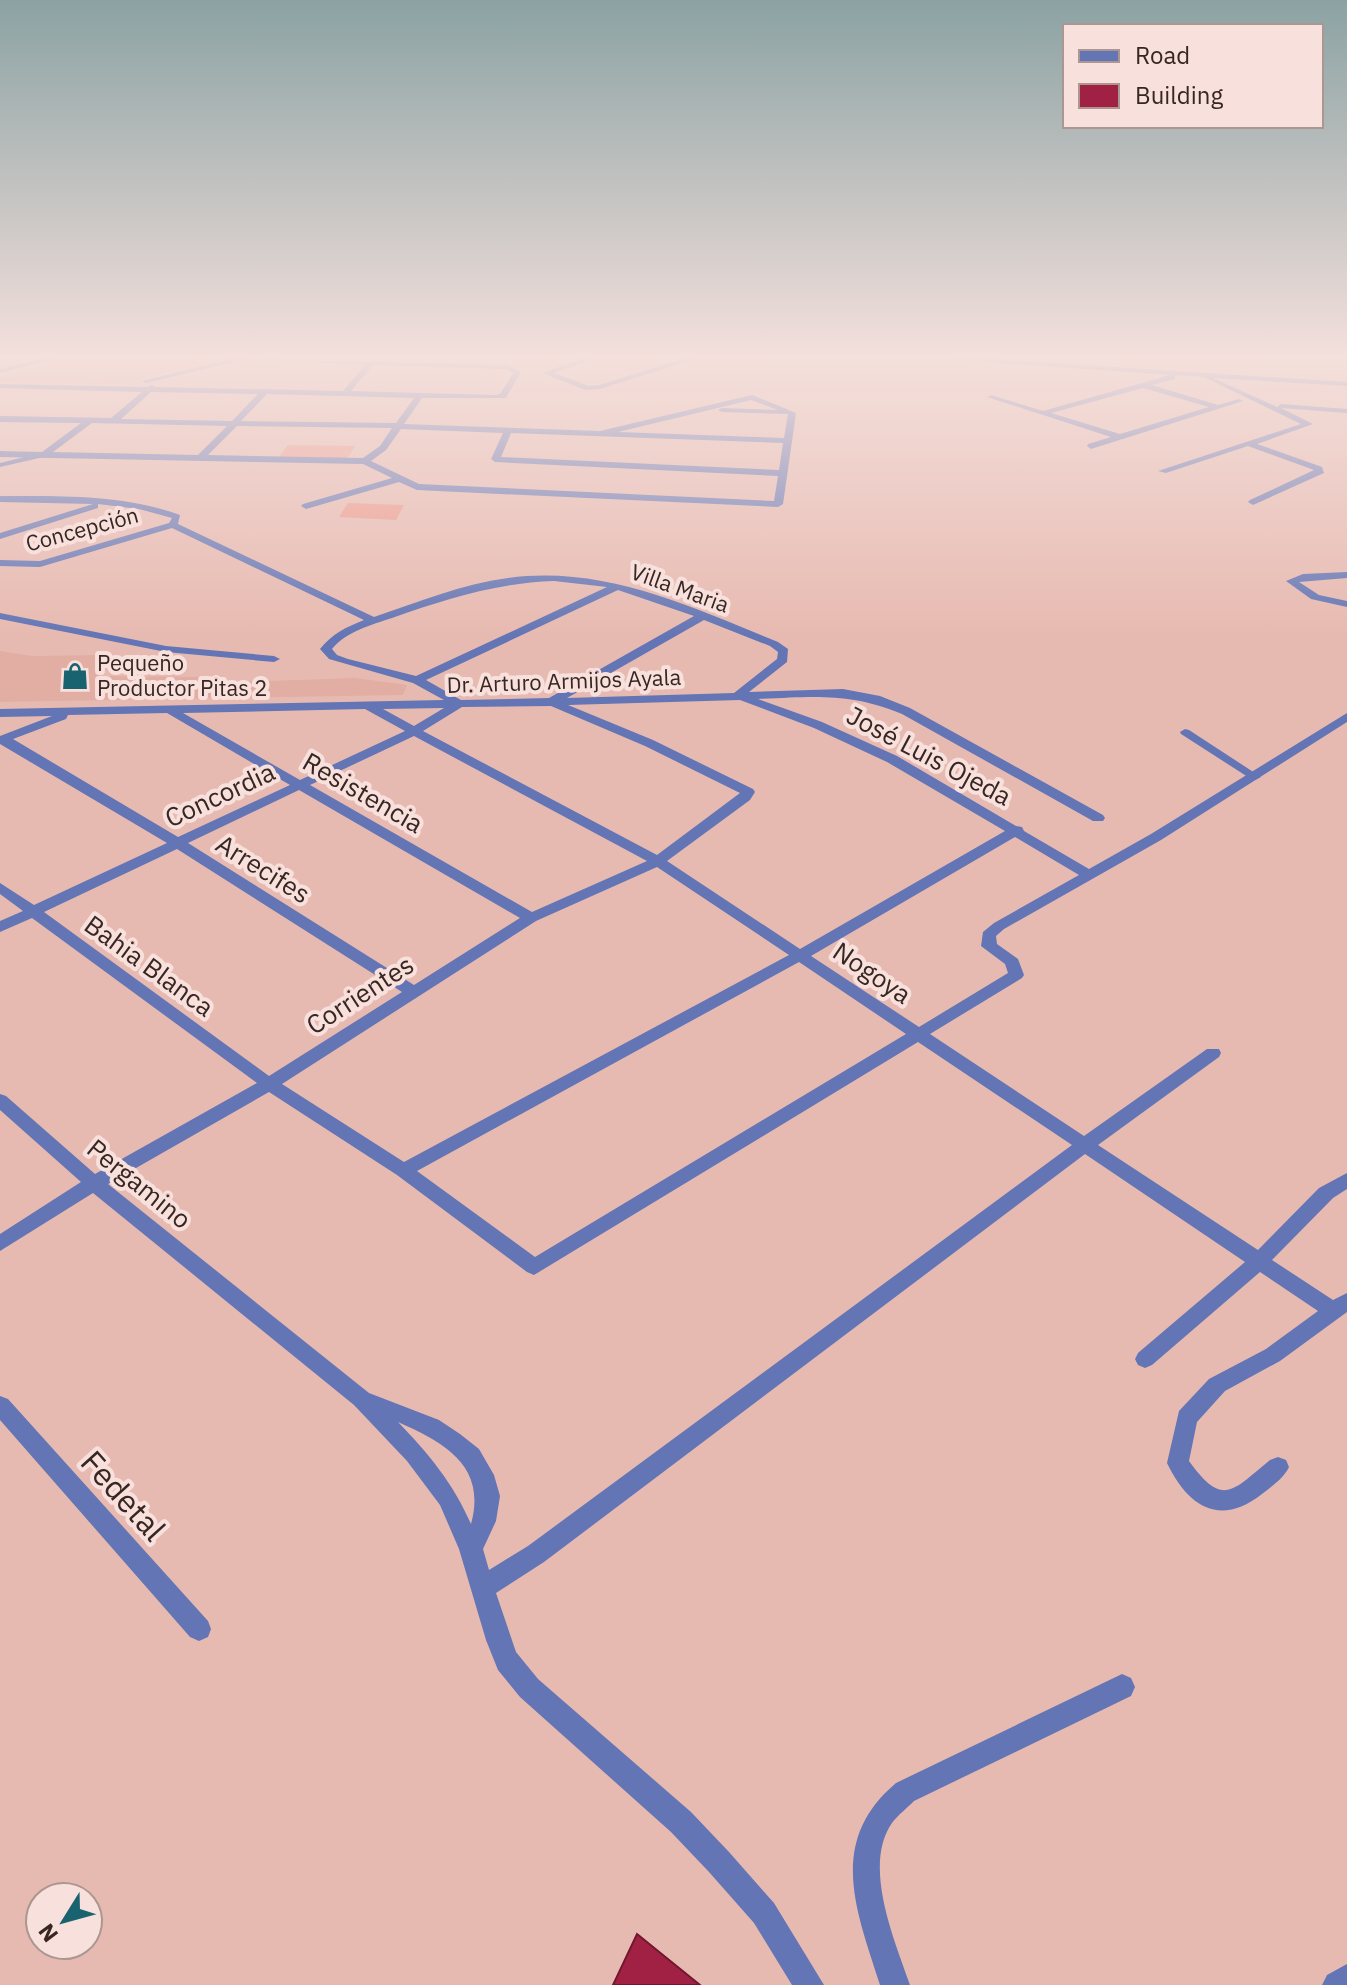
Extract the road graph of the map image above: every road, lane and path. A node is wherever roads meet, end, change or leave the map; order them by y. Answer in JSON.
{"nodes":[{"id":1,"x":48,"y":452,"type":"edge"},
{"id":2,"x":207,"y":452,"type":"edge"},
{"id":3,"x":378,"y":452,"type":"edge"},
{"id":4,"x":498,"y":452,"type":"edge"},
{"id":5,"x":785,"y":452,"type":"edge"},
{"id":6,"x":1225,"y":452,"type":"edge"},
{"id":7,"x":1271,"y":452,"type":"edge"},
{"id":8,"x":0,"y":454,"type":"edge"},
{"id":9,"x":45,"y":454,"type":"junction"},
{"id":10,"x":201,"y":457,"type":"junction"},
{"id":11,"x":365,"y":461,"type":"junction"},
{"id":12,"x":0,"y":465,"type":"edge"},
{"id":13,"x":1163,"y":471,"type":"dead end"},
{"id":14,"x":782,"y":473,"type":"junction"},
{"id":15,"x":399,"y":479,"type":"junction"},
{"id":16,"x":0,"y":499,"type":"edge"},
{"id":17,"x":1253,"y":502,"type":"dead end"},
{"id":18,"x":105,"y":503,"type":"junction"},
{"id":19,"x":306,"y":506,"type":"dead end"},
{"id":20,"x":173,"y":525,"type":"junction"},
{"id":21,"x":0,"y":536,"type":"edge"},
{"id":22,"x":0,"y":563,"type":"edge"},
{"id":23,"x":1347,"y":575,"type":"edge"},
{"id":24,"x":616,"y":586,"type":"junction"},
{"id":25,"x":1347,"y":604,"type":"edge"},
{"id":26,"x":0,"y":616,"type":"edge"},
{"id":27,"x":702,"y":616,"type":"junction"},
{"id":28,"x":374,"y":621,"type":"junction"},
{"id":29,"x":274,"y":659,"type":"dead end"},
{"id":30,"x":417,"y":680,"type":"junction"},
{"id":31,"x":737,"y":696,"type":"junction"},
{"id":32,"x":550,"y":702,"type":"junction"},
{"id":33,"x":364,"y":704,"type":"junction"},
{"id":34,"x":459,"y":704,"type":"junction"},
{"id":35,"x":171,"y":711,"type":"junction"},
{"id":36,"x":70,"y":712,"type":"junction"},
{"id":37,"x":0,"y":713,"type":"edge"},
{"id":38,"x":1344,"y":722,"type":"edge"},
{"id":39,"x":414,"y":731,"type":"junction"},
{"id":40,"x":1185,"y":732,"type":"dead end"},
{"id":41,"x":2,"y":740,"type":"edge"},
{"id":42,"x":1255,"y":777,"type":"junction"},
{"id":43,"x":300,"y":783,"type":"junction"},
{"id":44,"x":1098,"y":818,"type":"dead end"},
{"id":45,"x":1017,"y":830,"type":"junction"},
{"id":46,"x":176,"y":842,"type":"junction"},
{"id":47,"x":658,"y":861,"type":"junction"},
{"id":48,"x":1089,"y":875,"type":"junction"},
{"id":49,"x":0,"y":887,"type":"edge"},
{"id":50,"x":33,"y":911,"type":"junction"},
{"id":51,"x":531,"y":918,"type":"junction"},
{"id":52,"x":0,"y":927,"type":"edge"},
{"id":53,"x":799,"y":956,"type":"junction"},
{"id":54,"x":413,"y":992,"type":"junction"},
{"id":55,"x":919,"y":1035,"type":"junction"},
{"id":56,"x":1213,"y":1053,"type":"dead end"},
{"id":57,"x":269,"y":1084,"type":"junction"},
{"id":58,"x":0,"y":1100,"type":"edge"},
{"id":59,"x":1083,"y":1146,"type":"junction"},
{"id":60,"x":403,"y":1170,"type":"junction"},
{"id":61,"x":1347,"y":1180,"type":"edge"},
{"id":62,"x":94,"y":1183,"type":"junction"},
{"id":63,"x":0,"y":1244,"type":"edge"},
{"id":64,"x":1259,"y":1261,"type":"junction"},
{"id":65,"x":1341,"y":1306,"type":"edge"},
{"id":66,"x":1145,"y":1359,"type":"dead end"},
{"id":67,"x":362,"y":1399,"type":"junction"},
{"id":68,"x":0,"y":1405,"type":"edge"},
{"id":69,"x":1278,"y":1467,"type":"dead end"},
{"id":70,"x":471,"y":1549,"type":"junction"},
{"id":71,"x":482,"y":1588,"type":"junction"},
{"id":72,"x":199,"y":1629,"type":"dead end"},
{"id":73,"x":1122,"y":1687,"type":"dead end"},
{"id":74,"x":1347,"y":1979,"type":"edge"},
{"id":75,"x":809,"y":1985,"type":"edge"},
{"id":76,"x":895,"y":1985,"type":"edge"},
{"id":77,"x":1337,"y":1985,"type":"edge"}],
"edges":[{"from":1,"to":9,"type":"street"},
{"from":2,"to":10,"type":"street"},
{"from":3,"to":11,"type":"street"},
{"from":4,"to":14,"type":"street"},
{"from":5,"to":14,"type":"street"},
{"from":6,"to":13,"type":"street"},
{"from":7,"to":17,"type":"street"},
{"from":8,"to":9,"type":"street"},
{"from":9,"to":10,"type":"street"},
{"from":9,"to":12,"type":"lane"},
{"from":10,"to":11,"type":"street"},
{"from":11,"to":15,"type":"street"},
{"from":14,"to":15,"type":"street"},
{"from":15,"to":19,"type":"street"},
{"from":16,"to":18,"type":"street"},
{"from":18,"to":20,"type":"street"},
{"from":18,"to":21,"type":"street"},
{"from":20,"to":22,"type":"street","name":"Concepción"},
{"from":20,"to":28,"type":"street"},
{"from":23,"to":25,"type":"street"},
{"from":24,"to":27,"type":"street","name":"Villa Maria"},
{"from":24,"to":28,"type":"street","name":"Villa Maria"},
{"from":24,"to":30,"type":"street"},
{"from":26,"to":29,"type":"street"},
{"from":27,"to":31,"type":"street","name":"Villa Maria"},
{"from":27,"to":32,"type":"street"},
{"from":28,"to":30,"type":"street","name":"Villa Maria"},
{"from":30,"to":34,"type":"street"},
{"from":31,"to":32,"type":"street","name":"Dr. Arturo Armijos Ayala"},
{"from":31,"to":44,"type":"street","name":"Dr. Arturo Armijos Ayala"},
{"from":31,"to":45,"type":"street","name":"José Luis Ojeda"},
{"from":32,"to":34,"type":"street","name":"Dr. Arturo Armijos Ayala"},
{"from":32,"to":47,"type":"street","name":"Corrientes"},
{"from":33,"to":34,"type":"street","name":"Dr. Arturo Armijos Ayala"},
{"from":33,"to":35,"type":"street","name":"Dr. Arturo Armijos Ayala"},
{"from":33,"to":39,"type":"street","name":"Nogoya"},
{"from":34,"to":39,"type":"street","name":"Concordia"},
{"from":35,"to":36,"type":"street","name":"Dr. Arturo Armijos Ayala"},
{"from":35,"to":43,"type":"street","name":"Resistencia"},
{"from":36,"to":37,"type":"street","name":"Dr. Arturo Armijos Ayala"},
{"from":36,"to":41,"type":"street"},
{"from":38,"to":42,"type":"street"},
{"from":39,"to":43,"type":"street","name":"Concordia"},
{"from":39,"to":47,"type":"street","name":"Nogoya"},
{"from":40,"to":42,"type":"lane"},
{"from":41,"to":46,"type":"street","name":"Arrecifes"},
{"from":42,"to":48,"type":"street"},
{"from":43,"to":46,"type":"street","name":"Concordia"},
{"from":43,"to":51,"type":"street","name":"Resistencia"},
{"from":45,"to":48,"type":"street","name":"José Luis Ojeda"},
{"from":45,"to":53,"type":"street"},
{"from":46,"to":50,"type":"street","name":"Concordia"},
{"from":46,"to":54,"type":"street","name":"Arrecifes"},
{"from":47,"to":51,"type":"street","name":"Corrientes"},
{"from":47,"to":53,"type":"street","name":"Nogoya"},
{"from":48,"to":55,"type":"street"},
{"from":49,"to":50,"type":"street","name":"Bahia Blanca"},
{"from":50,"to":52,"type":"street","name":"Concordia"},
{"from":50,"to":57,"type":"street","name":"Bahia Blanca"},
{"from":51,"to":54,"type":"street","name":"Corrientes"},
{"from":53,"to":55,"type":"street","name":"Nogoya"},
{"from":53,"to":60,"type":"street"},
{"from":54,"to":57,"type":"street","name":"Corrientes"},
{"from":55,"to":59,"type":"street","name":"Nogoya"},
{"from":55,"to":60,"type":"street","name":"Bahia Blanca"},
{"from":56,"to":59,"type":"street"},
{"from":57,"to":60,"type":"street","name":"Bahia Blanca"},
{"from":57,"to":62,"type":"street","name":"Corrientes"},
{"from":58,"to":62,"type":"street","name":"Pergamino"},
{"from":59,"to":64,"type":"street","name":"Nogoya"},
{"from":59,"to":71,"type":"street"},
{"from":61,"to":64,"type":"street"},
{"from":62,"to":63,"type":"street","name":"Corrientes"},
{"from":62,"to":67,"type":"street","name":"Pergamino"},
{"from":64,"to":65,"type":"street","name":"Nogoya"},
{"from":64,"to":66,"type":"street"},
{"from":65,"to":69,"type":"street"},
{"from":67,"to":70,"type":"street"},
{"from":67,"to":70,"type":"street"},
{"from":68,"to":72,"type":"street","name":"Fedetal"},
{"from":70,"to":71,"type":"street"},
{"from":71,"to":75,"type":"street"},
{"from":73,"to":76,"type":"street"},
{"from":74,"to":77,"type":"street"}]}
